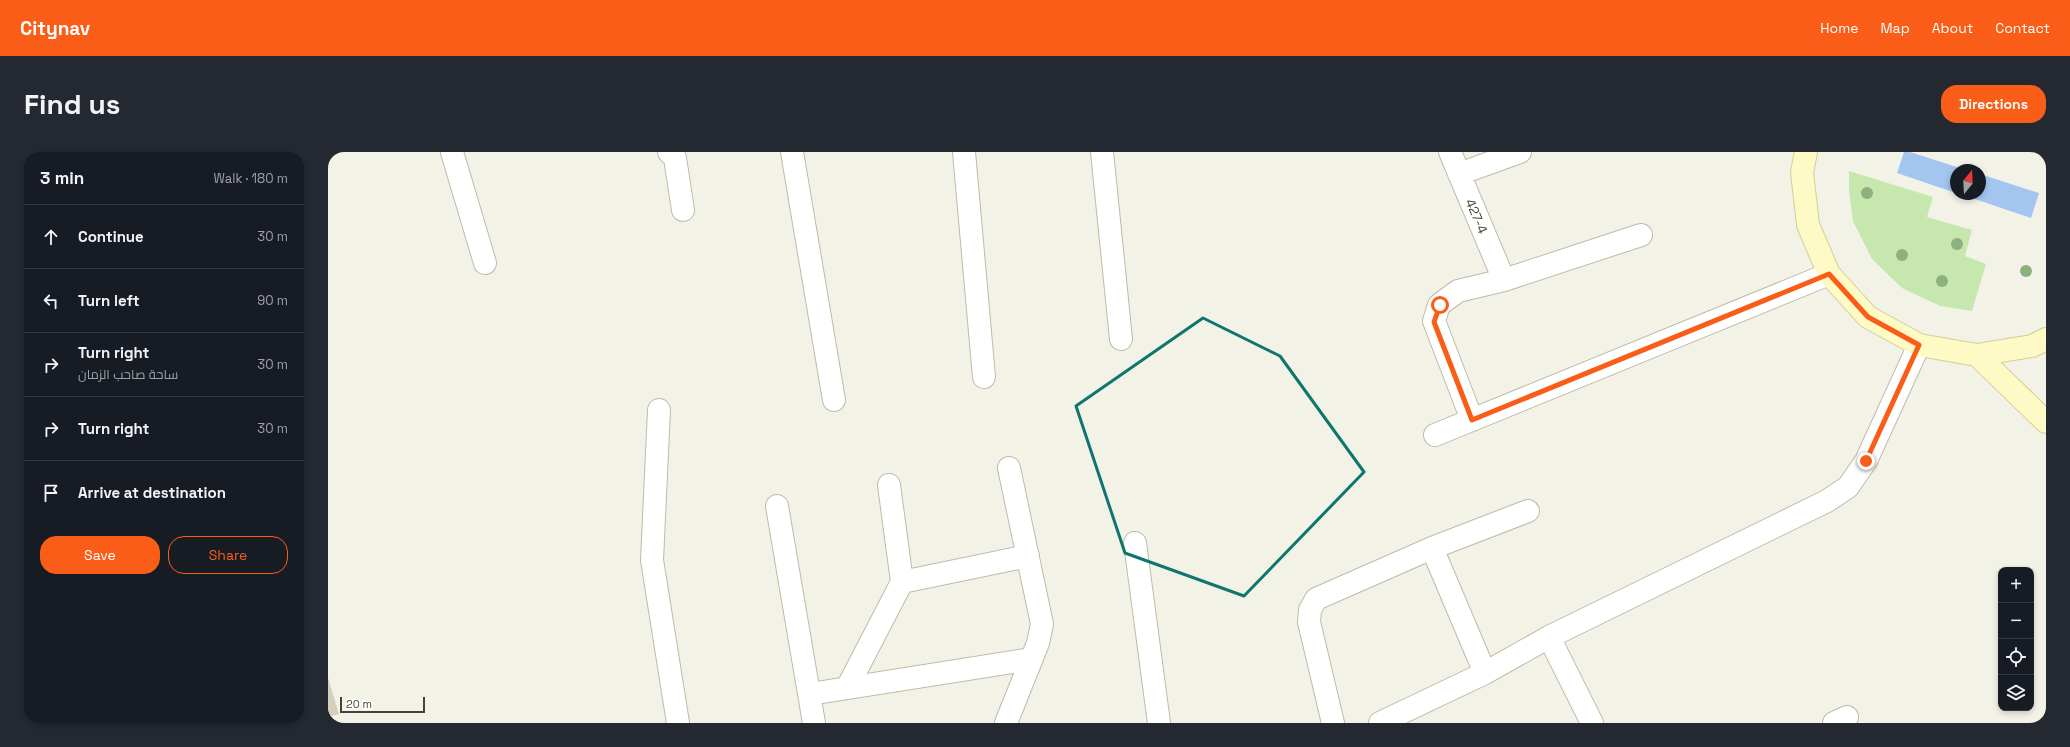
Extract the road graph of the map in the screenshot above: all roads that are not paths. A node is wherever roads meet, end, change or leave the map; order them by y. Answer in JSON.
{"nodes":[{"id":1,"x":452,"y":152,"type":"edge"},
{"id":2,"x":669,"y":152,"type":"edge"},
{"id":3,"x":792,"y":152,"type":"edge"},
{"id":4,"x":964,"y":152,"type":"edge"},
{"id":5,"x":1102,"y":152,"type":"edge"},
{"id":6,"x":1450,"y":152,"type":"edge"},
{"id":7,"x":1520,"y":152,"type":"edge"},
{"id":8,"x":1806,"y":152,"type":"edge"},
{"id":9,"x":1460,"y":174,"type":"junction"},
{"id":10,"x":683,"y":210,"type":"dead end"},
{"id":11,"x":1641,"y":235,"type":"dead end"},
{"id":12,"x":485,"y":263,"type":"dead end"},
{"id":13,"x":1829,"y":274,"type":"junction"},
{"id":14,"x":1504,"y":280,"type":"junction"},
{"id":15,"x":1121,"y":339,"type":"dead end"},
{"id":16,"x":2046,"y":339,"type":"edge"},
{"id":17,"x":1919,"y":345,"type":"junction"},
{"id":18,"x":1977,"y":355,"type":"junction"},
{"id":19,"x":984,"y":377,"type":"dead end"},
{"id":20,"x":834,"y":400,"type":"dead end"},
{"id":21,"x":658,"y":410,"type":"dead end"},
{"id":22,"x":1472,"y":420,"type":"junction"},
{"id":23,"x":2046,"y":422,"type":"edge"},
{"id":24,"x":1435,"y":435,"type":"dead end"},
{"id":25,"x":1009,"y":468,"type":"dead end"},
{"id":26,"x":889,"y":485,"type":"dead end"},
{"id":27,"x":777,"y":506,"type":"dead end"},
{"id":28,"x":1528,"y":511,"type":"dead end"},
{"id":29,"x":1135,"y":543,"type":"dead end"},
{"id":30,"x":1432,"y":548,"type":"junction"},
{"id":31,"x":1028,"y":556,"type":"junction"},
{"id":32,"x":902,"y":582,"type":"junction"},
{"id":33,"x":1549,"y":637,"type":"junction"},
{"id":34,"x":1030,"y":659,"type":"junction"},
{"id":35,"x":1485,"y":673,"type":"junction"},
{"id":36,"x":847,"y":688,"type":"junction"},
{"id":37,"x":810,"y":694,"type":"junction"},
{"id":38,"x":678,"y":723,"type":"edge"},
{"id":39,"x":814,"y":723,"type":"edge"},
{"id":40,"x":1006,"y":723,"type":"edge"},
{"id":41,"x":1159,"y":723,"type":"edge"},
{"id":42,"x":1333,"y":723,"type":"edge"},
{"id":43,"x":1380,"y":723,"type":"edge"},
{"id":44,"x":1592,"y":723,"type":"edge"}],
"edges":[{"from":1,"to":12,"type":"street"},
{"from":2,"to":10,"type":"street"},
{"from":3,"to":20,"type":"street"},
{"from":4,"to":19,"type":"street"},
{"from":5,"to":15,"type":"street"},
{"from":6,"to":9,"type":"street","name":"427-4"},
{"from":7,"to":9,"type":"street"},
{"from":8,"to":13,"type":"street"},
{"from":9,"to":14,"type":"street","name":"427-4"},
{"from":11,"to":14,"type":"street"},
{"from":13,"to":17,"type":"street"},
{"from":13,"to":22,"type":"street"},
{"from":14,"to":22,"type":"street"},
{"from":16,"to":18,"type":"street"},
{"from":17,"to":18,"type":"street"},
{"from":17,"to":33,"type":"street"},
{"from":18,"to":23,"type":"street"},
{"from":21,"to":38,"type":"street"},
{"from":22,"to":24,"type":"street"},
{"from":25,"to":31,"type":"street"},
{"from":26,"to":32,"type":"street"},
{"from":27,"to":37,"type":"street"},
{"from":28,"to":30,"type":"street"},
{"from":29,"to":41,"type":"street"},
{"from":30,"to":35,"type":"street"},
{"from":30,"to":42,"type":"street"},
{"from":31,"to":32,"type":"street"},
{"from":31,"to":34,"type":"street"},
{"from":32,"to":36,"type":"street"},
{"from":33,"to":35,"type":"street"},
{"from":33,"to":44,"type":"street"},
{"from":34,"to":36,"type":"street"},
{"from":34,"to":40,"type":"street"},
{"from":35,"to":43,"type":"street"},
{"from":36,"to":37,"type":"street"},
{"from":37,"to":39,"type":"street"}]}
